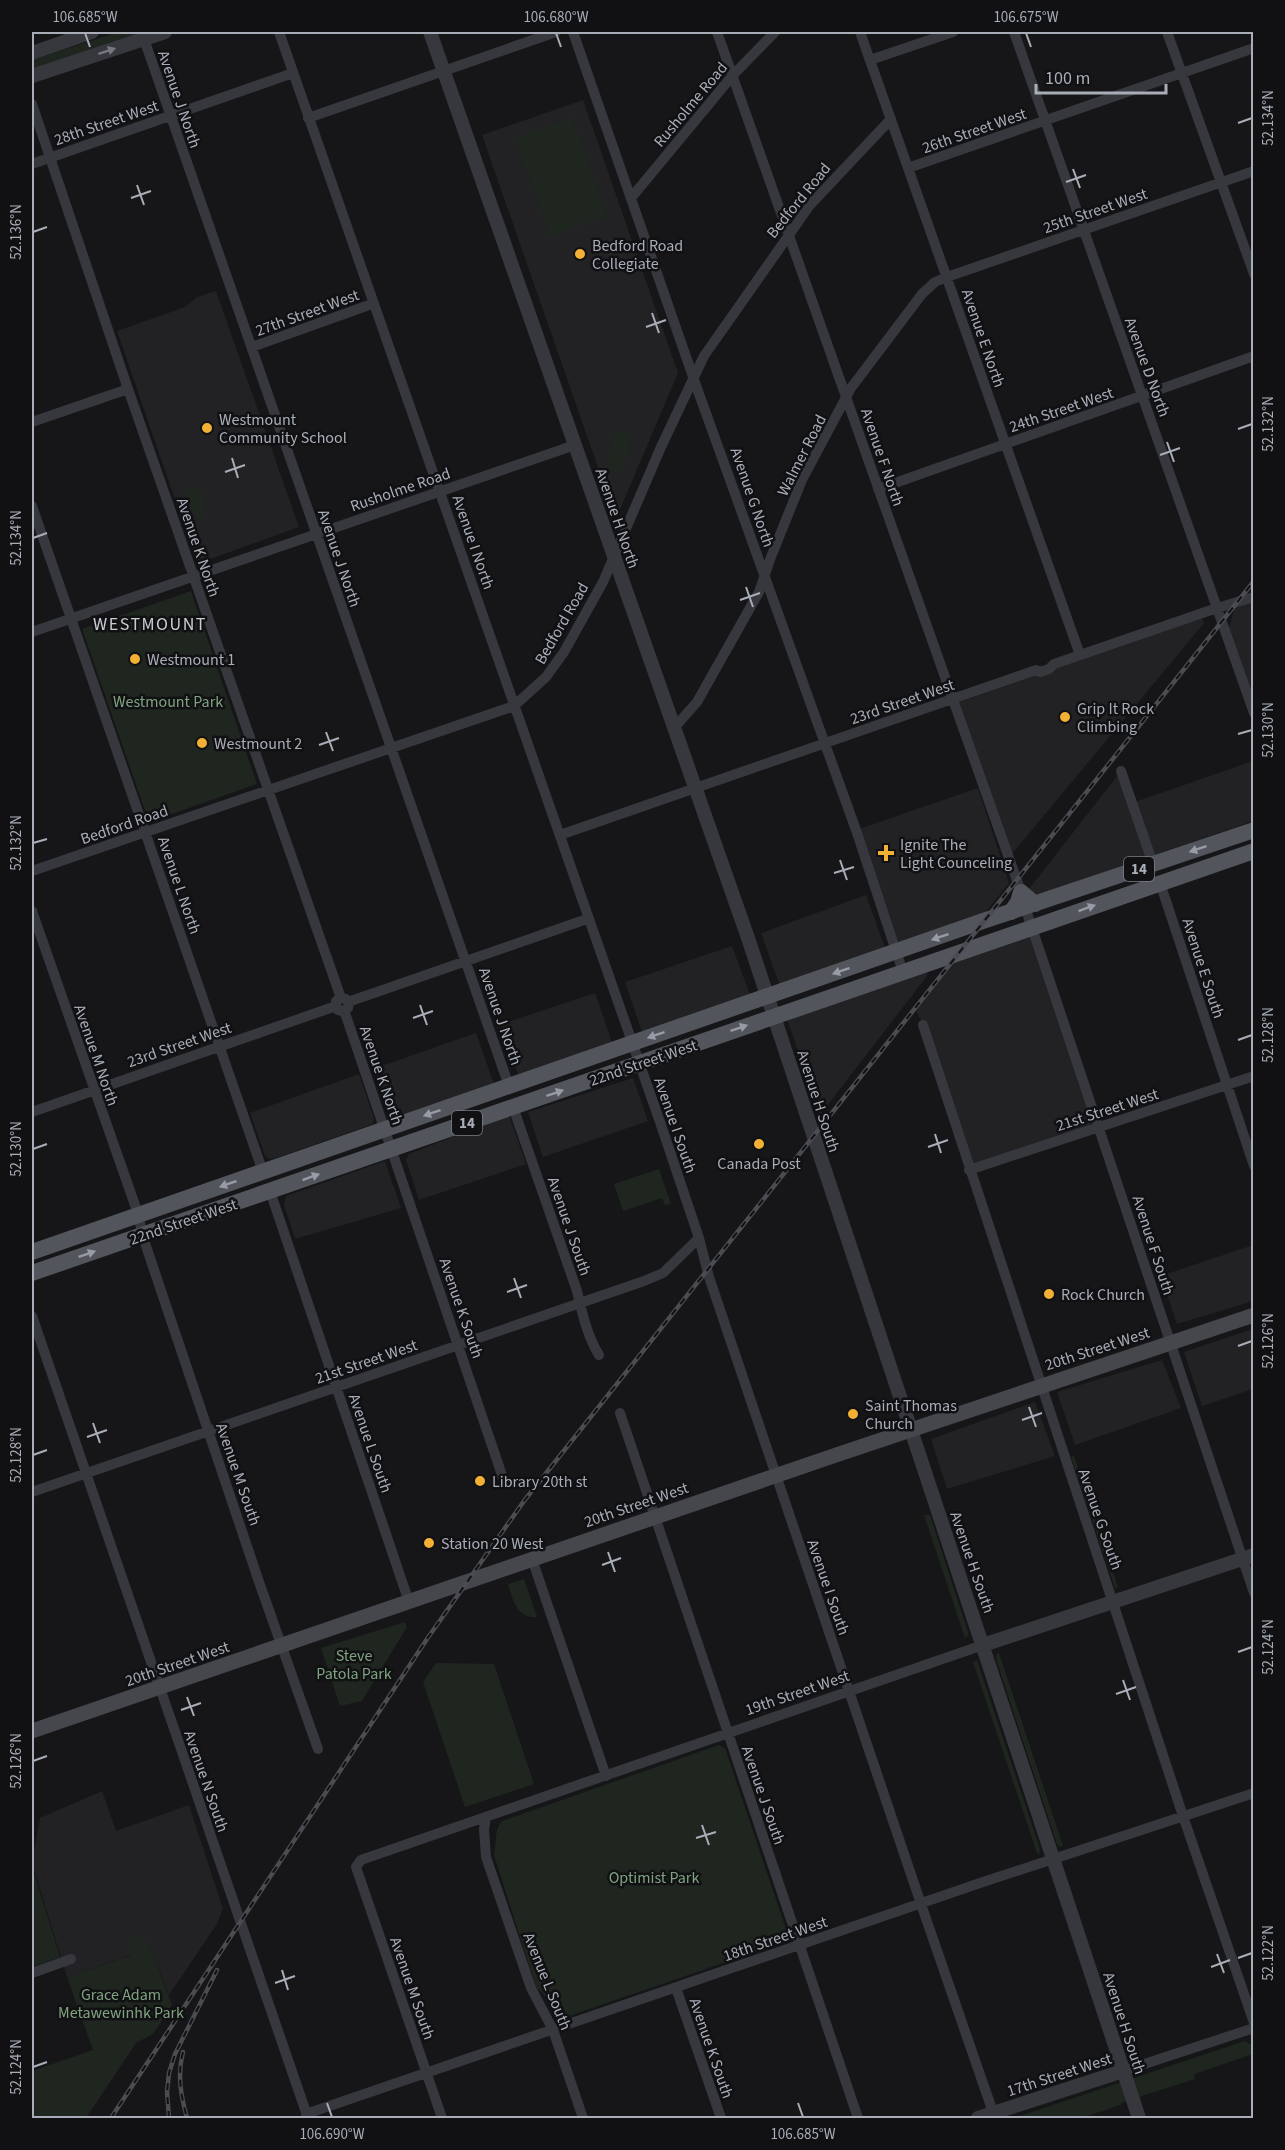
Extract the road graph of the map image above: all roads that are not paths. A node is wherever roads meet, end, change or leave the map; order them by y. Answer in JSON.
{"nodes":[{"id":1,"x":92,"y":32,"type":"edge"},
{"id":2,"x":165,"y":32,"type":"edge"},
{"id":3,"x":279,"y":32,"type":"edge"},
{"id":4,"x":430,"y":32,"type":"edge"},
{"id":5,"x":556,"y":32,"type":"edge"},
{"id":6,"x":573,"y":32,"type":"edge"},
{"id":7,"x":717,"y":32,"type":"edge"},
{"id":8,"x":775,"y":32,"type":"edge"},
{"id":9,"x":860,"y":32,"type":"edge"},
{"id":10,"x":953,"y":32,"type":"edge"},
{"id":11,"x":1014,"y":32,"type":"edge"},
{"id":12,"x":1167,"y":32,"type":"edge"},
{"id":13,"x":144,"y":39,"type":"junction"},
{"id":14,"x":1254,"y":48,"type":"edge"},
{"id":15,"x":32,"y":52,"type":"edge"},
{"id":16,"x":870,"y":60,"type":"junction"},
{"id":17,"x":444,"y":70,"type":"junction"},
{"id":18,"x":293,"y":73,"type":"junction"},
{"id":19,"x":1181,"y":73,"type":"junction"},
{"id":20,"x":733,"y":75,"type":"junction"},
{"id":21,"x":32,"y":76,"type":"edge"},
{"id":22,"x":32,"y":104,"type":"edge"},
{"id":23,"x":170,"y":116,"type":"junction"},
{"id":24,"x":308,"y":118,"type":"junction"},
{"id":25,"x":891,"y":119,"type":"junction"},
{"id":26,"x":1046,"y":121,"type":"junction"},
{"id":27,"x":49,"y":158,"type":"junction"},
{"id":28,"x":32,"y":164,"type":"edge"},
{"id":29,"x":908,"y":168,"type":"junction"},
{"id":30,"x":1254,"y":171,"type":"edge"},
{"id":31,"x":1221,"y":183,"type":"junction"},
{"id":32,"x":631,"y":198,"type":"junction"},
{"id":33,"x":1083,"y":230,"type":"junction"},
{"id":34,"x":789,"y":233,"type":"junction"},
{"id":35,"x":1254,"y":274,"type":"edge"},
{"id":36,"x":947,"y":277,"type":"junction"},
{"id":37,"x":372,"y":304,"type":"junction"},
{"id":38,"x":252,"y":347,"type":"junction"},
{"id":39,"x":1254,"y":356,"type":"edge"},
{"id":40,"x":693,"y":376,"type":"junction"},
{"id":41,"x":128,"y":389,"type":"junction"},
{"id":42,"x":1143,"y":396,"type":"junction"},
{"id":43,"x":846,"y":397,"type":"junction"},
{"id":44,"x":32,"y":422,"type":"edge"},
{"id":45,"x":1005,"y":444,"type":"junction"},
{"id":46,"x":575,"y":445,"type":"junction"},
{"id":47,"x":878,"y":489,"type":"junction"},
{"id":48,"x":440,"y":491,"type":"junction"},
{"id":49,"x":32,"y":506,"type":"edge"},
{"id":50,"x":316,"y":534,"type":"junction"},
{"id":51,"x":614,"y":557,"type":"junction"},
{"id":52,"x":194,"y":576,"type":"junction"},
{"id":53,"x":765,"y":576,"type":"junction"},
{"id":54,"x":1254,"y":597,"type":"edge"},
{"id":55,"x":1216,"y":608,"type":"junction"},
{"id":56,"x":71,"y":619,"type":"junction"},
{"id":57,"x":32,"y":632,"type":"edge"},
{"id":58,"x":1080,"y":655,"type":"junction"},
{"id":59,"x":952,"y":700,"type":"junction"},
{"id":60,"x":514,"y":706,"type":"junction"},
{"id":61,"x":1254,"y":713,"type":"edge"},
{"id":62,"x":674,"y":728,"type":"junction"},
{"id":63,"x":824,"y":744,"type":"junction"},
{"id":64,"x":392,"y":749,"type":"junction"},
{"id":65,"x":1121,"y":771,"type":"dead end"},
{"id":66,"x":695,"y":788,"type":"junction"},
{"id":67,"x":268,"y":790,"type":"junction"},
{"id":68,"x":1254,"y":830,"type":"edge"},
{"id":69,"x":146,"y":832,"type":"junction"},
{"id":70,"x":560,"y":835,"type":"junction"},
{"id":71,"x":1254,"y":851,"type":"edge"},
{"id":72,"x":1153,"y":864,"type":"junction"},
{"id":73,"x":32,"y":871,"type":"edge"},
{"id":74,"x":1160,"y":883,"type":"junction"},
{"id":75,"x":1023,"y":904,"type":"junction"},
{"id":76,"x":32,"y":910,"type":"edge"},
{"id":77,"x":587,"y":919,"type":"junction"},
{"id":78,"x":1032,"y":928,"type":"junction"},
{"id":79,"x":896,"y":952,"type":"junction"},
{"id":80,"x":466,"y":962,"type":"junction"},
{"id":81,"x":903,"y":972,"type":"junction"},
{"id":82,"x":768,"y":997,"type":"junction"},
{"id":83,"x":342,"y":1004,"type":"junction"},
{"id":84,"x":774,"y":1016,"type":"junction"},
{"id":85,"x":923,"y":1025,"type":"dead end"},
{"id":86,"x":631,"y":1044,"type":"junction"},
{"id":87,"x":220,"y":1046,"type":"junction"},
{"id":88,"x":638,"y":1063,"type":"junction"},
{"id":89,"x":1254,"y":1076,"type":"edge"},
{"id":90,"x":1227,"y":1085,"type":"junction"},
{"id":91,"x":508,"y":1086,"type":"junction"},
{"id":92,"x":94,"y":1090,"type":"junction"},
{"id":93,"x":513,"y":1107,"type":"junction"},
{"id":94,"x":32,"y":1112,"type":"edge"},
{"id":95,"x":1099,"y":1127,"type":"junction"},
{"id":96,"x":385,"y":1130,"type":"junction"},
{"id":97,"x":391,"y":1149,"type":"junction"},
{"id":98,"x":1254,"y":1166,"type":"edge"},
{"id":99,"x":969,"y":1170,"type":"junction"},
{"id":100,"x":263,"y":1172,"type":"junction"},
{"id":101,"x":270,"y":1191,"type":"junction"},
{"id":102,"x":137,"y":1212,"type":"junction"},
{"id":103,"x":142,"y":1235,"type":"junction"},
{"id":104,"x":699,"y":1238,"type":"junction"},
{"id":105,"x":32,"y":1252,"type":"edge"},
{"id":106,"x":32,"y":1273,"type":"edge"},
{"id":107,"x":580,"y":1303,"type":"junction"},
{"id":108,"x":1254,"y":1315,"type":"edge"},
{"id":109,"x":32,"y":1316,"type":"edge"},
{"id":110,"x":1170,"y":1343,"type":"junction"},
{"id":111,"x":458,"y":1345,"type":"junction"},
{"id":112,"x":599,"y":1354,"type":"dead end"},
{"id":113,"x":1042,"y":1386,"type":"junction"},
{"id":114,"x":336,"y":1388,"type":"junction"},
{"id":115,"x":620,"y":1413,"type":"dead end"},
{"id":116,"x":911,"y":1430,"type":"junction"},
{"id":117,"x":208,"y":1432,"type":"junction"},
{"id":118,"x":85,"y":1474,"type":"junction"},
{"id":119,"x":776,"y":1475,"type":"junction"},
{"id":120,"x":503,"y":1478,"type":"dead end"},
{"id":121,"x":32,"y":1492,"type":"edge"},
{"id":122,"x":655,"y":1517,"type":"junction"},
{"id":123,"x":1248,"y":1557,"type":"edge"},
{"id":124,"x":532,"y":1559,"type":"junction"},
{"id":125,"x":1254,"y":1593,"type":"edge"},
{"id":126,"x":409,"y":1602,"type":"junction"},
{"id":127,"x":1113,"y":1602,"type":"junction"},
{"id":128,"x":983,"y":1645,"type":"junction"},
{"id":129,"x":281,"y":1646,"type":"junction"},
{"id":130,"x":159,"y":1688,"type":"junction"},
{"id":131,"x":849,"y":1691,"type":"junction"},
{"id":132,"x":32,"y":1731,"type":"edge"},
{"id":133,"x":728,"y":1734,"type":"junction"},
{"id":134,"x":318,"y":1749,"type":"dead end"},
{"id":135,"x":606,"y":1776,"type":"junction"},
{"id":136,"x":1254,"y":1793,"type":"edge"},
{"id":137,"x":1183,"y":1816,"type":"junction"},
{"id":138,"x":486,"y":1818,"type":"junction"},
{"id":139,"x":1054,"y":1859,"type":"junction"},
{"id":140,"x":356,"y":1867,"type":"joint"},
{"id":141,"x":921,"y":1904,"type":"junction"},
{"id":142,"x":799,"y":1946,"type":"junction"},
{"id":143,"x":71,"y":1959,"type":"dead end"},
{"id":144,"x":32,"y":1973,"type":"edge"},
{"id":145,"x":676,"y":1988,"type":"junction"},
{"id":146,"x":1254,"y":2023,"type":"edge"},
{"id":147,"x":1254,"y":2028,"type":"edge"},
{"id":148,"x":553,"y":2030,"type":"junction"},
{"id":149,"x":1123,"y":2071,"type":"junction"},
{"id":150,"x":426,"y":2072,"type":"junction"},
{"id":151,"x":307,"y":2116,"type":"edge"},
{"id":152,"x":994,"y":2116,"type":"edge"},
{"id":153,"x":442,"y":2118,"type":"edge"},
{"id":154,"x":583,"y":2118,"type":"edge"},
{"id":155,"x":721,"y":2118,"type":"edge"},
{"id":156,"x":858,"y":2118,"type":"edge"},
{"id":157,"x":978,"y":2118,"type":"edge"},
{"id":158,"x":1139,"y":2118,"type":"edge"}],
"edges":[{"from":1,"to":15,"type":"street"},
{"from":2,"to":13,"type":"street"},
{"from":3,"to":18,"type":"street","name":"Avenue I North"},
{"from":4,"to":17,"type":"street","name":"Avenue H North"},
{"from":5,"to":17,"type":"street"},
{"from":6,"to":32,"type":"street","name":"Avenue G North"},
{"from":7,"to":20,"type":"street","name":"Avenue F North"},
{"from":8,"to":20,"type":"street","name":"Rusholme Road"},
{"from":9,"to":16,"type":"street","name":"Avenue E North"},
{"from":10,"to":16,"type":"street"},
{"from":11,"to":26,"type":"street","name":"Avenue D North"},
{"from":12,"to":19,"type":"street"},
{"from":21,"to":13,"type":"street","one_way":true},
{"from":13,"to":23,"type":"street","name":"Avenue J North"},
{"from":14,"to":19,"type":"street","name":"26th Street West"},
{"from":16,"to":25,"type":"street","name":"Avenue E North"},
{"from":17,"to":24,"type":"street"},
{"from":17,"to":46,"type":"street","name":"Avenue H North"},
{"from":18,"to":23,"type":"street","name":"28th Street West"},
{"from":18,"to":24,"type":"street","name":"Avenue I North"},
{"from":19,"to":26,"type":"street","name":"26th Street West"},
{"from":19,"to":31,"type":"street"},
{"from":20,"to":32,"type":"street","name":"Rusholme Road"},
{"from":20,"to":34,"type":"street","name":"Avenue F North"},
{"from":22,"to":27,"type":"street","name":"Avenue K North"},
{"from":23,"to":27,"type":"street","name":"28th Street West"},
{"from":23,"to":38,"type":"street","name":"Avenue J North"},
{"from":24,"to":37,"type":"street","name":"Avenue I North"},
{"from":25,"to":29,"type":"street","name":"Avenue E North"},
{"from":25,"to":34,"type":"street","name":"Bedford Road"},
{"from":26,"to":29,"type":"street","name":"26th Street West"},
{"from":26,"to":33,"type":"street","name":"Avenue D North"},
{"from":27,"to":28,"type":"street","name":"28th Street West"},
{"from":27,"to":41,"type":"street","name":"Avenue K North"},
{"from":29,"to":36,"type":"street","name":"Avenue E North"},
{"from":30,"to":31,"type":"street","name":"25th Street West"},
{"from":31,"to":33,"type":"street","name":"25th Street West"},
{"from":31,"to":35,"type":"street"},
{"from":32,"to":40,"type":"street","name":"Avenue G North"},
{"from":33,"to":36,"type":"street","name":"25th Street West"},
{"from":33,"to":42,"type":"street","name":"Avenue D North"},
{"from":34,"to":40,"type":"street","name":"Bedford Road"},
{"from":34,"to":43,"type":"street","name":"Avenue F North"},
{"from":36,"to":43,"type":"street","name":"Walmer Road"},
{"from":36,"to":45,"type":"street","name":"Avenue E North"},
{"from":37,"to":38,"type":"street","name":"27th Street West"},
{"from":37,"to":48,"type":"street","name":"Avenue I North"},
{"from":38,"to":50,"type":"street","name":"Avenue J North"},
{"from":39,"to":42,"type":"street","name":"24th Street West"},
{"from":40,"to":51,"type":"street","name":"Bedford Road"},
{"from":40,"to":53,"type":"street","name":"Avenue G North"},
{"from":41,"to":44,"type":"street"},
{"from":41,"to":52,"type":"street","name":"Avenue K North"},
{"from":42,"to":45,"type":"street","name":"24th Street West"},
{"from":42,"to":55,"type":"street","name":"Avenue D North"},
{"from":43,"to":47,"type":"street","name":"Avenue F North"},
{"from":43,"to":53,"type":"street","name":"Walmer Road"},
{"from":45,"to":47,"type":"street","name":"24th Street West"},
{"from":45,"to":58,"type":"street","name":"Avenue E North"},
{"from":46,"to":48,"type":"street","name":"Rusholme Road"},
{"from":46,"to":51,"type":"street","name":"Avenue H North"},
{"from":47,"to":59,"type":"street","name":"Avenue F North"},
{"from":48,"to":50,"type":"street","name":"Rusholme Road"},
{"from":48,"to":60,"type":"street","name":"Avenue I North"},
{"from":49,"to":56,"type":"street","name":"Avenue L North"},
{"from":50,"to":52,"type":"street","name":"Rusholme Road"},
{"from":50,"to":64,"type":"street","name":"Avenue J North"},
{"from":51,"to":60,"type":"street","name":"Bedford Road"},
{"from":51,"to":62,"type":"street","name":"Avenue H North"},
{"from":52,"to":56,"type":"street","name":"Rusholme Road"},
{"from":52,"to":67,"type":"street","name":"Avenue K North"},
{"from":53,"to":62,"type":"street","name":"Walmer Road"},
{"from":53,"to":63,"type":"street","name":"Avenue G North"},
{"from":54,"to":55,"type":"street","name":"23rd Street West"},
{"from":55,"to":58,"type":"street","name":"23rd Street West"},
{"from":55,"to":61,"type":"street","name":"Avenue D North"},
{"from":56,"to":57,"type":"street","name":"Rusholme Road"},
{"from":56,"to":69,"type":"street","name":"Avenue L North"},
{"from":58,"to":59,"type":"street","name":"23rd Street West"},
{"from":59,"to":63,"type":"street","name":"23rd Street West"},
{"from":59,"to":75,"type":"street","name":"Avenue F North"},
{"from":60,"to":64,"type":"street","name":"Bedford Road"},
{"from":60,"to":70,"type":"street","name":"Avenue I North"},
{"from":62,"to":66,"type":"street","name":"Avenue H North"},
{"from":63,"to":66,"type":"street","name":"23rd Street West"},
{"from":63,"to":79,"type":"street","name":"Avenue G North"},
{"from":64,"to":67,"type":"street","name":"Bedford Road"},
{"from":64,"to":80,"type":"street","name":"Avenue J North"},
{"from":65,"to":72,"type":"street"},
{"from":66,"to":70,"type":"street","name":"23rd Street West"},
{"from":66,"to":82,"type":"street","name":"Avenue H North"},
{"from":67,"to":69,"type":"street","name":"Bedford Road"},
{"from":67,"to":83,"type":"street","name":"Avenue K North"},
{"from":68,"to":72,"type":"main road","name":"22nd Street West","number":"14","one_way":true},
{"from":69,"to":73,"type":"street","name":"Bedford Road"},
{"from":69,"to":87,"type":"street","name":"Avenue L North"},
{"from":70,"to":77,"type":"street","name":"Avenue I North"},
{"from":71,"to":74,"type":"main road","name":"22nd Street West","number":"14"},
{"from":72,"to":75,"type":"main road","name":"22nd Street West","number":"14"},
{"from":78,"to":74,"type":"main road","name":"22nd Street West","number":"14","one_way":true},
{"from":74,"to":90,"type":"street","name":"Avenue E South"},
{"from":75,"to":78,"type":"street","name":"Avenue F South"},
{"from":75,"to":79,"type":"main road","name":"22nd Street West","number":"14","one_way":true},
{"from":76,"to":92,"type":"street","name":"Avenue M North"},
{"from":77,"to":80,"type":"street","name":"23rd Street West"},
{"from":77,"to":86,"type":"street","name":"Avenue I North"},
{"from":78,"to":81,"type":"main road","name":"22nd Street West","number":"14"},
{"from":78,"to":95,"type":"street","name":"Avenue F South"},
{"from":79,"to":81,"type":"street","name":"Avenue G North"},
{"from":79,"to":82,"type":"main road","name":"22nd Street West","number":"14","one_way":true},
{"from":80,"to":83,"type":"street","name":"23rd Street West"},
{"from":80,"to":91,"type":"street","name":"Avenue J North"},
{"from":81,"to":84,"type":"main road","name":"22nd Street West","number":"14"},
{"from":82,"to":84,"type":"street","name":"Avenue H North"},
{"from":82,"to":86,"type":"main road","name":"22nd Street West","number":"14","one_way":true},
{"from":83,"to":87,"type":"street","name":"23rd Street West"},
{"from":83,"to":96,"type":"street","name":"Avenue K North"},
{"from":88,"to":84,"type":"main road","name":"22nd Street West","number":"14","one_way":true},
{"from":84,"to":116,"type":"street","name":"Avenue H South"},
{"from":85,"to":99,"type":"street","name":"Avenue G South"},
{"from":86,"to":88,"type":"street","name":"Avenue I North"},
{"from":86,"to":91,"type":"main road","name":"22nd Street West","number":"14"},
{"from":87,"to":92,"type":"street","name":"23rd Street West"},
{"from":87,"to":100,"type":"street","name":"Avenue L North"},
{"from":93,"to":88,"type":"main road","name":"22nd Street West","number":"14","one_way":true},
{"from":88,"to":104,"type":"street","name":"Avenue I South"},
{"from":89,"to":90,"type":"street","name":"21st Street West"},
{"from":90,"to":95,"type":"street","name":"21st Street West"},
{"from":90,"to":98,"type":"street","name":"Avenue E South"},
{"from":91,"to":96,"type":"main road","name":"22nd Street West","number":"14","one_way":true},
{"from":92,"to":94,"type":"street","name":"23rd Street West"},
{"from":92,"to":102,"type":"street","name":"Avenue M North"},
{"from":93,"to":97,"type":"main road","name":"22nd Street West","number":"14"},
{"from":93,"to":107,"type":"street","name":"Avenue J South"},
{"from":95,"to":99,"type":"street","name":"21st Street West"},
{"from":95,"to":110,"type":"street","name":"Avenue F South"},
{"from":96,"to":97,"type":"street","name":"Avenue K North"},
{"from":96,"to":100,"type":"main road","name":"22nd Street West","number":"14"},
{"from":101,"to":97,"type":"main road","name":"22nd Street West","number":"14","one_way":true},
{"from":97,"to":111,"type":"street","name":"Avenue K South"},
{"from":99,"to":113,"type":"street","name":"Avenue G South"},
{"from":100,"to":102,"type":"main road","name":"22nd Street West","number":"14","one_way":true},
{"from":101,"to":103,"type":"main road","name":"22nd Street West","number":"14"},
{"from":101,"to":114,"type":"street","name":"Avenue L South"},
{"from":102,"to":103,"type":"street","name":"Avenue M South"},
{"from":102,"to":105,"type":"main road","name":"22nd Street West","number":"14"},
{"from":106,"to":103,"type":"main road","name":"22nd Street West","number":"14","one_way":true},
{"from":103,"to":117,"type":"street","name":"Avenue M South"},
{"from":104,"to":107,"type":"street","name":"21st Street West"},
{"from":104,"to":119,"type":"street","name":"Avenue I South"},
{"from":107,"to":111,"type":"street","name":"21st Street West"},
{"from":107,"to":112,"type":"street","name":"Avenue J South"},
{"from":108,"to":110,"type":"main road","name":"20th Street West"},
{"from":109,"to":118,"type":"street","name":"Avenue N South"},
{"from":110,"to":113,"type":"main road","name":"20th Street West"},
{"from":110,"to":123,"type":"street","name":"Avenue F South"},
{"from":111,"to":114,"type":"street","name":"21st Street West"},
{"from":111,"to":120,"type":"street","name":"Avenue K South"},
{"from":113,"to":116,"type":"main road","name":"20th Street West"},
{"from":113,"to":127,"type":"street","name":"Avenue G South"},
{"from":114,"to":117,"type":"street","name":"21st Street West"},
{"from":114,"to":126,"type":"street","name":"Avenue L South"},
{"from":115,"to":122,"type":"street","name":"Avenue J South"},
{"from":116,"to":119,"type":"main road","name":"20th Street West"},
{"from":116,"to":128,"type":"street","name":"Avenue H South"},
{"from":117,"to":118,"type":"street","name":"21st Street West"},
{"from":117,"to":129,"type":"street","name":"Avenue M South"},
{"from":118,"to":121,"type":"street","name":"21st Street West"},
{"from":118,"to":130,"type":"street","name":"Avenue N South"},
{"from":119,"to":122,"type":"main road","name":"20th Street West"},
{"from":119,"to":131,"type":"street","name":"Avenue I South"},
{"from":122,"to":124,"type":"main road","name":"20th Street West"},
{"from":122,"to":133,"type":"street","name":"Avenue J South"},
{"from":123,"to":125,"type":"street","name":"Avenue F South"},
{"from":123,"to":127,"type":"street","name":"19th Street West"},
{"from":124,"to":126,"type":"main road","name":"20th Street West"},
{"from":124,"to":135,"type":"street"},
{"from":126,"to":129,"type":"main road","name":"20th Street West"},
{"from":127,"to":128,"type":"street","name":"19th Street West"},
{"from":127,"to":137,"type":"street","name":"Avenue G South"},
{"from":128,"to":131,"type":"street","name":"19th Street West"},
{"from":128,"to":139,"type":"street","name":"Avenue H South"},
{"from":129,"to":130,"type":"main road","name":"20th Street West"},
{"from":129,"to":134,"type":"street","name":"Avenue M South"},
{"from":130,"to":132,"type":"main road","name":"20th Street West"},
{"from":130,"to":151,"type":"street","name":"Avenue N South"},
{"from":131,"to":133,"type":"street","name":"19th Street West"},
{"from":131,"to":141,"type":"street","name":"Avenue I South"},
{"from":133,"to":135,"type":"street","name":"19th Street West"},
{"from":133,"to":142,"type":"street","name":"Avenue J South"},
{"from":135,"to":138,"type":"street","name":"19th Street West"},
{"from":136,"to":137,"type":"street","name":"18th Street West"},
{"from":137,"to":139,"type":"street","name":"18th Street West"},
{"from":137,"to":146,"type":"street","name":"Avenue G South"},
{"from":138,"to":140,"type":"street","name":"19th Street West"},
{"from":138,"to":148,"type":"street","name":"Avenue L South"},
{"from":139,"to":141,"type":"street","name":"18th Street West"},
{"from":139,"to":149,"type":"street","name":"Avenue H South"},
{"from":140,"to":150,"type":"street","name":"Avenue M South"},
{"from":141,"to":142,"type":"street","name":"18th Street West"},
{"from":141,"to":152,"type":"street","name":"Avenue I South"},
{"from":142,"to":145,"type":"street","name":"18th Street West"},
{"from":142,"to":156,"type":"street","name":"Avenue J South"},
{"from":143,"to":144,"type":"street"},
{"from":145,"to":148,"type":"street","name":"18th Street West"},
{"from":145,"to":155,"type":"street","name":"Avenue K South"},
{"from":147,"to":149,"type":"street","name":"17th Street West"},
{"from":148,"to":150,"type":"street","name":"18th Street West"},
{"from":148,"to":154,"type":"street","name":"Avenue L South"},
{"from":149,"to":152,"type":"street","name":"17th Street West"},
{"from":149,"to":158,"type":"street","name":"Avenue H South"},
{"from":150,"to":151,"type":"street","name":"18th Street West"},
{"from":150,"to":153,"type":"street","name":"Avenue M South"},
{"from":152,"to":157,"type":"street","name":"17th Street West"}]}
